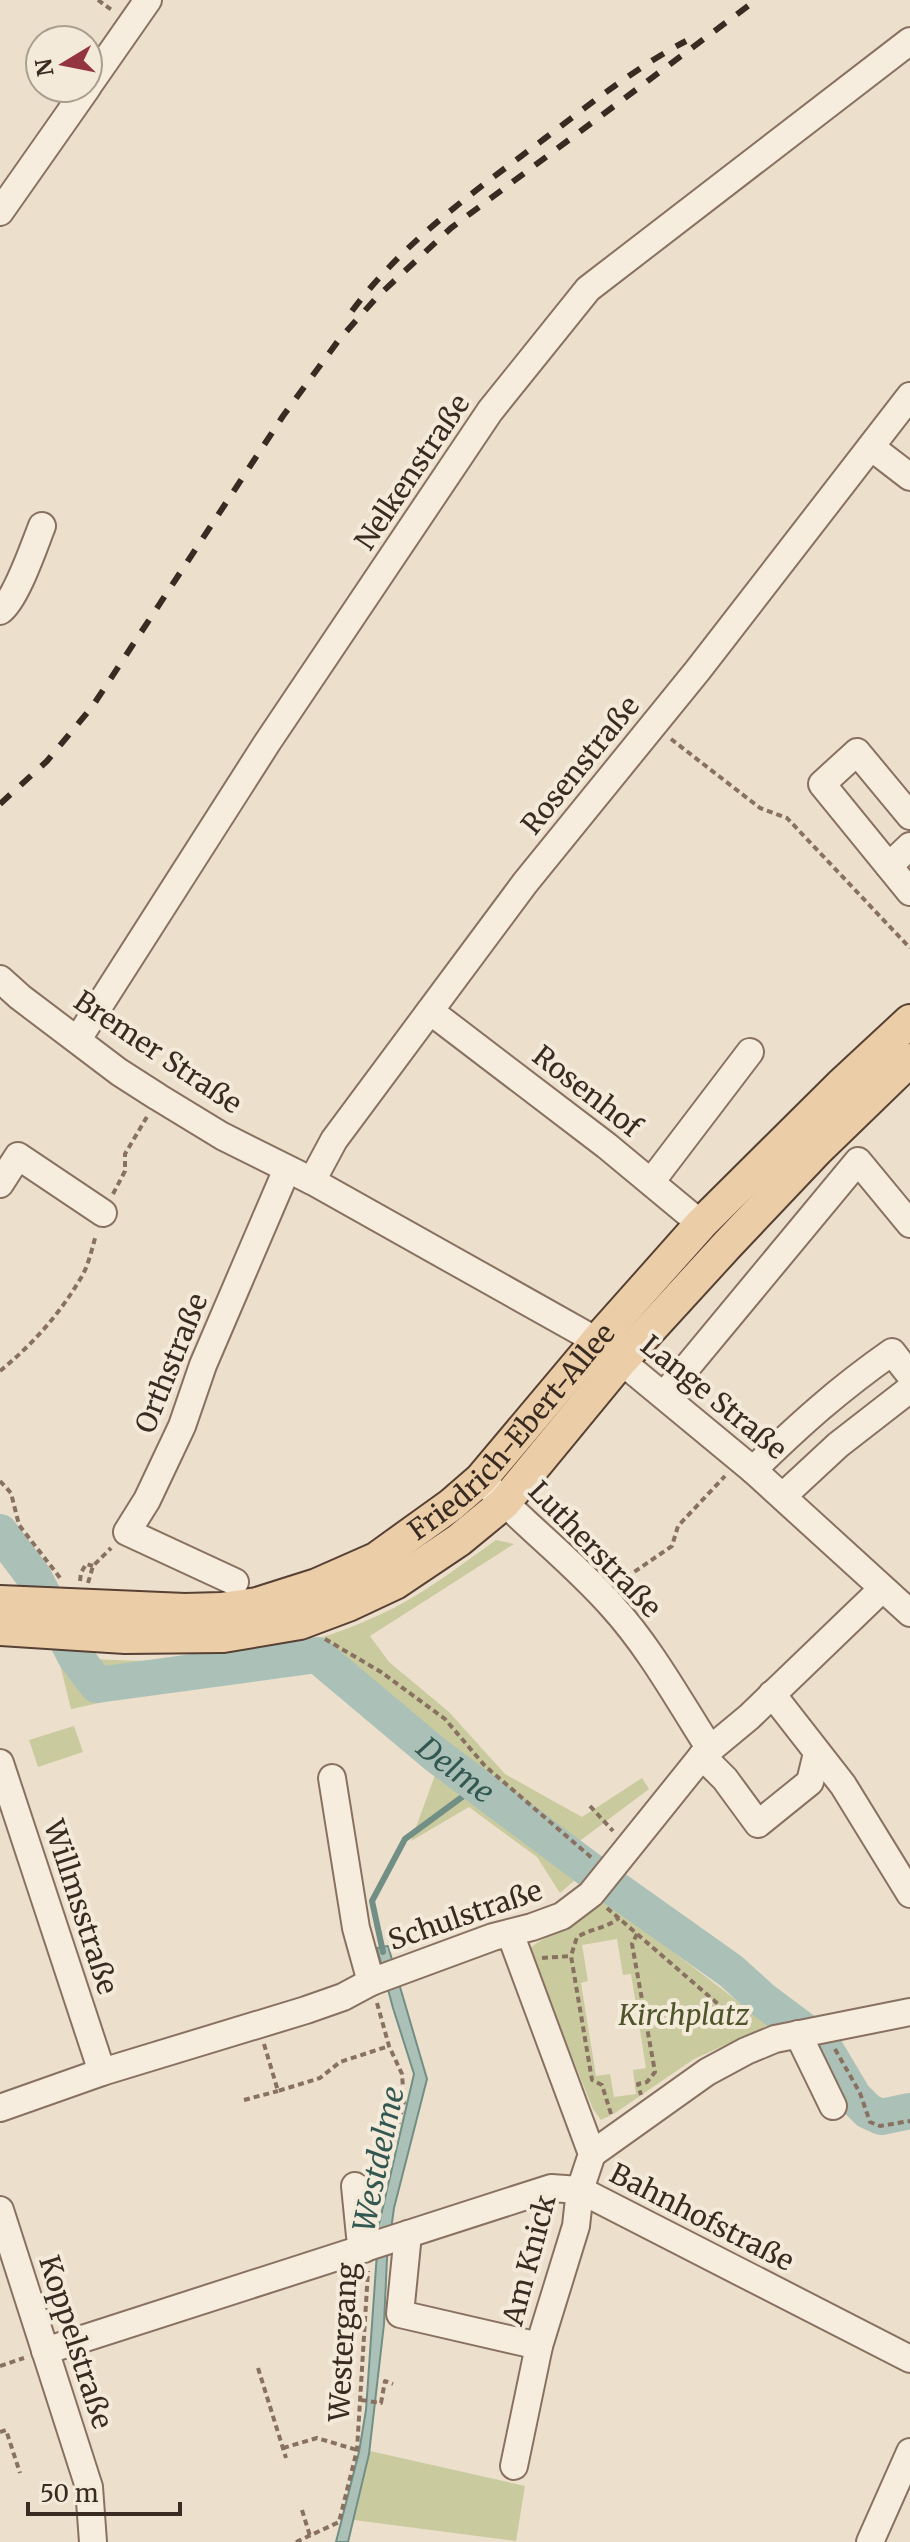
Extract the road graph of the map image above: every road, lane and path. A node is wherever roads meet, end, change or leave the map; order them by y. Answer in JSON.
{"nodes":[{"id":1,"x":148,"y":0,"type":"edge"},
{"id":2,"x":910,"y":41,"type":"edge"},
{"id":3,"x":104,"y":63,"type":"edge"},
{"id":4,"x":75,"y":104,"type":"edge"},
{"id":5,"x":0,"y":212,"type":"edge"},
{"id":6,"x":910,"y":396,"type":"edge"},
{"id":7,"x":871,"y":447,"type":"junction"},
{"id":8,"x":910,"y":477,"type":"edge"},
{"id":9,"x":42,"y":526,"type":"dead end"},
{"id":10,"x":0,"y":611,"type":"edge"},
{"id":11,"x":653,"y":725,"type":"junction"},
{"id":12,"x":910,"y":816,"type":"edge"},
{"id":13,"x":910,"y":846,"type":"edge"},
{"id":14,"x":889,"y":866,"type":"junction"},
{"id":15,"x":910,"y":892,"type":"edge"},
{"id":16,"x":910,"y":948,"type":"edge"},
{"id":17,"x":2,"y":984,"type":"edge"},
{"id":18,"x":430,"y":1011,"type":"junction"},
{"id":19,"x":910,"y":1021,"type":"edge"},
{"id":20,"x":78,"y":1039,"type":"junction"},
{"id":21,"x":750,"y":1052,"type":"dead end"},
{"id":22,"x":910,"y":1060,"type":"edge"},
{"id":23,"x":158,"y":1097,"type":"junction"},
{"id":24,"x":287,"y":1169,"type":"junction"},
{"id":25,"x":312,"y":1181,"type":"junction"},
{"id":26,"x":651,"y":1182,"type":"junction"},
{"id":27,"x":0,"y":1184,"type":"edge"},
{"id":28,"x":103,"y":1213,"type":"junction"},
{"id":29,"x":701,"y":1224,"type":"junction"},
{"id":30,"x":910,"y":1224,"type":"edge"},
{"id":31,"x":609,"y":1351,"type":"junction"},
{"id":32,"x":0,"y":1371,"type":"edge"},
{"id":33,"x":908,"y":1372,"type":"edge"},
{"id":34,"x":664,"y":1395,"type":"junction"},
{"id":35,"x":747,"y":1464,"type":"junction"},
{"id":36,"x":481,"y":1479,"type":"junction"},
{"id":37,"x":0,"y":1481,"type":"edge"},
{"id":38,"x":783,"y":1496,"type":"junction"},
{"id":39,"x":504,"y":1503,"type":"junction"},
{"id":40,"x":127,"y":1532,"type":"junction"},
{"id":41,"x":93,"y":1566,"type":"junction"},
{"id":42,"x":88,"y":1580,"type":"dead end"},
{"id":43,"x":235,"y":1582,"type":"dead end"},
{"id":44,"x":882,"y":1589,"type":"junction"},
{"id":45,"x":601,"y":1595,"type":"junction"},
{"id":46,"x":50,"y":1609,"type":"edge"},
{"id":47,"x":910,"y":1613,"type":"edge"},
{"id":48,"x":300,"y":1623,"type":"junction"},
{"id":49,"x":0,"y":1629,"type":"edge"},
{"id":50,"x":772,"y":1694,"type":"junction"},
{"id":51,"x":706,"y":1753,"type":"junction"},
{"id":52,"x":817,"y":1753,"type":"junction"},
{"id":53,"x":0,"y":1763,"type":"edge"},
{"id":54,"x":332,"y":1778,"type":"dead end"},
{"id":55,"x":590,"y":1806,"type":"dead end"},
{"id":56,"x":628,"y":1848,"type":"junction"},
{"id":57,"x":609,"y":1871,"type":"junction"},
{"id":58,"x":591,"y":1894,"type":"junction"},
{"id":59,"x":910,"y":1894,"type":"edge"},
{"id":60,"x":619,"y":1918,"type":"junction"},
{"id":61,"x":510,"y":1933,"type":"junction"},
{"id":62,"x":637,"y":1934,"type":"junction"},
{"id":63,"x":371,"y":1982,"type":"junction"},
{"id":64,"x":910,"y":2012,"type":"edge"},
{"id":65,"x":258,"y":2026,"type":"junction"},
{"id":66,"x":803,"y":2033,"type":"junction"},
{"id":67,"x":389,"y":2046,"type":"junction"},
{"id":68,"x":102,"y":2072,"type":"junction"},
{"id":69,"x":278,"y":2091,"type":"junction"},
{"id":70,"x":244,"y":2100,"type":"dead end"},
{"id":71,"x":833,"y":2106,"type":"dead end"},
{"id":72,"x":0,"y":2108,"type":"edge"},
{"id":73,"x":648,"y":2116,"type":"junction"},
{"id":74,"x":910,"y":2121,"type":"edge"},
{"id":75,"x":618,"y":2136,"type":"junction"},
{"id":76,"x":592,"y":2154,"type":"junction"},
{"id":77,"x":355,"y":2186,"type":"dead end"},
{"id":78,"x":580,"y":2190,"type":"junction"},
{"id":79,"x":379,"y":2199,"type":"dead end"},
{"id":80,"x":0,"y":2210,"type":"edge"},
{"id":81,"x":382,"y":2243,"type":"junction"},
{"id":82,"x":539,"y":2346,"type":"junction"},
{"id":83,"x":45,"y":2351,"type":"junction"},
{"id":84,"x":910,"y":2359,"type":"edge"},
{"id":85,"x":258,"y":2368,"type":"dead end"},
{"id":86,"x":393,"y":2384,"type":"dead end"},
{"id":87,"x":363,"y":2400,"type":"junction"},
{"id":88,"x":0,"y":2432,"type":"edge"},
{"id":89,"x":283,"y":2448,"type":"junction"},
{"id":90,"x":357,"y":2450,"type":"junction"},
{"id":91,"x":910,"y":2452,"type":"edge"},
{"id":92,"x":286,"y":2458,"type":"dead end"},
{"id":93,"x":514,"y":2466,"type":"dead end"},
{"id":94,"x":20,"y":2473,"type":"dead end"},
{"id":95,"x":302,"y":2510,"type":"dead end"},
{"id":96,"x":310,"y":2536,"type":"junction"},
{"id":97,"x":93,"y":2542,"type":"edge"},
{"id":98,"x":296,"y":2542,"type":"edge"},
{"id":99,"x":870,"y":2542,"type":"edge"}],
"edges":[{"from":1,"to":3,"type":"street"},
{"from":2,"to":20,"type":"street","name":"Nelkenstraße"},
{"from":4,"to":5,"type":"street"},
{"from":6,"to":7,"type":"street","name":"Rosenstraße"},
{"from":7,"to":8,"type":"street"},
{"from":7,"to":11,"type":"street","name":"Rosenstraße"},
{"from":9,"to":10,"type":"street"},
{"from":11,"to":16,"type":"path"},
{"from":11,"to":18,"type":"street","name":"Rosenstraße"},
{"from":12,"to":14,"type":"street"},
{"from":13,"to":14,"type":"street"},
{"from":14,"to":15,"type":"street"},
{"from":17,"to":20,"type":"street","name":"Bremer Straße"},
{"from":18,"to":25,"type":"street","name":"Rosenstraße"},
{"from":18,"to":26,"type":"street","name":"Rosenhof"},
{"from":19,"to":29,"type":"main road","name":"Friedrich-Ebert-Allee"},
{"from":20,"to":23,"type":"street","name":"Bremer Straße"},
{"from":21,"to":26,"type":"street"},
{"from":22,"to":31,"type":"main road","name":"Friedrich-Ebert-Allee"},
{"from":23,"to":24,"type":"street","name":"Bremer Straße"},
{"from":23,"to":28,"type":"path"},
{"from":24,"to":25,"type":"street","name":"Lange Straße"},
{"from":24,"to":40,"type":"street","name":"Orthstraße"},
{"from":25,"to":31,"type":"street","name":"Lange Straße"},
{"from":26,"to":29,"type":"street","name":"Rosenhof"},
{"from":27,"to":28,"type":"street"},
{"from":28,"to":32,"type":"path"},
{"from":29,"to":31,"type":"main road","name":"Friedrich-Ebert-Allee"},
{"from":30,"to":34,"type":"street"},
{"from":31,"to":34,"type":"street","name":"Lange Straße"},
{"from":31,"to":36,"type":"main road","name":"Friedrich-Ebert-Allee"},
{"from":31,"to":39,"type":"main road","name":"Friedrich-Ebert-Allee"},
{"from":33,"to":35,"type":"street"},
{"from":33,"to":38,"type":"street"},
{"from":34,"to":35,"type":"street","name":"Lange Straße"},
{"from":35,"to":38,"type":"street","name":"Lange Straße"},
{"from":35,"to":45,"type":"path"},
{"from":36,"to":39,"type":"street","name":"Lutherstraße"},
{"from":36,"to":46,"type":"main road","name":"Friedrich-Ebert-Allee"},
{"from":37,"to":46,"type":"path"},
{"from":38,"to":44,"type":"street","name":"Lange Straße"},
{"from":39,"to":45,"type":"street","name":"Lutherstraße"},
{"from":39,"to":48,"type":"main road","name":"Friedrich-Ebert-Allee"},
{"from":40,"to":41,"type":"path"},
{"from":40,"to":43,"type":"street"},
{"from":41,"to":42,"type":"path"},
{"from":41,"to":46,"type":"path"},
{"from":44,"to":47,"type":"street","name":"Lange Straße"},
{"from":44,"to":50,"type":"street","name":"Schulstraße"},
{"from":45,"to":51,"type":"street","name":"Lutherstraße"},
{"from":46,"to":48,"type":"main road","name":"Friedrich-Ebert-Allee"},
{"from":46,"to":49,"type":"main road","name":"Friedrich-Ebert-Allee"},
{"from":48,"to":57,"type":"path"},
{"from":50,"to":51,"type":"street","name":"Schulstraße"},
{"from":50,"to":52,"type":"street"},
{"from":51,"to":52,"type":"street","name":"Lutherstraße"},
{"from":51,"to":56,"type":"street","name":"Schulstraße"},
{"from":52,"to":59,"type":"street"},
{"from":53,"to":68,"type":"street","name":"Willmsstraße"},
{"from":54,"to":63,"type":"street"},
{"from":55,"to":56,"type":"path"},
{"from":56,"to":57,"type":"street","name":"Schulstraße"},
{"from":57,"to":58,"type":"street","name":"Schulstraße"},
{"from":58,"to":60,"type":"path"},
{"from":58,"to":61,"type":"street","name":"Schulstraße"},
{"from":60,"to":62,"type":"path"},
{"from":60,"to":75,"type":"path"},
{"from":61,"to":63,"type":"street","name":"Schulstraße"},
{"from":61,"to":76,"type":"street"},
{"from":62,"to":66,"type":"path"},
{"from":62,"to":73,"type":"path"},
{"from":63,"to":65,"type":"street","name":"Schulstraße"},
{"from":63,"to":67,"type":"path"},
{"from":64,"to":66,"type":"street"},
{"from":65,"to":68,"type":"street","name":"Schulstraße"},
{"from":65,"to":69,"type":"path"},
{"from":66,"to":71,"type":"street"},
{"from":66,"to":73,"type":"street"},
{"from":66,"to":74,"type":"path"},
{"from":67,"to":69,"type":"path"},
{"from":67,"to":79,"type":"path"},
{"from":68,"to":72,"type":"street","name":"Schulstraße"},
{"from":69,"to":70,"type":"path"},
{"from":73,"to":75,"type":"street"},
{"from":75,"to":76,"type":"street"},
{"from":76,"to":78,"type":"street"},
{"from":77,"to":81,"type":"street","name":"Am Knick"},
{"from":78,"to":81,"type":"street","name":"Bahnhofstraße"},
{"from":78,"to":82,"type":"street","name":"Am Knick"},
{"from":78,"to":84,"type":"street","name":"Bahnhofstraße"},
{"from":80,"to":83,"type":"street","name":"Koppelstraße"},
{"from":81,"to":82,"type":"street","name":"Am Knick"},
{"from":81,"to":83,"type":"street","name":"Bahnhofstraße"},
{"from":81,"to":87,"type":"path","name":"Westergang"},
{"from":82,"to":93,"type":"street","name":"Am Knick"},
{"from":83,"to":97,"type":"street","name":"Koppelstraße"},
{"from":85,"to":89,"type":"path"},
{"from":86,"to":87,"type":"path"},
{"from":87,"to":90,"type":"path","name":"Westergang"},
{"from":88,"to":94,"type":"path"},
{"from":89,"to":90,"type":"path"},
{"from":89,"to":92,"type":"path"},
{"from":90,"to":96,"type":"path","name":"Westergang"},
{"from":91,"to":99,"type":"street"},
{"from":95,"to":96,"type":"path"},
{"from":96,"to":98,"type":"path","name":"Westergang"}]}
